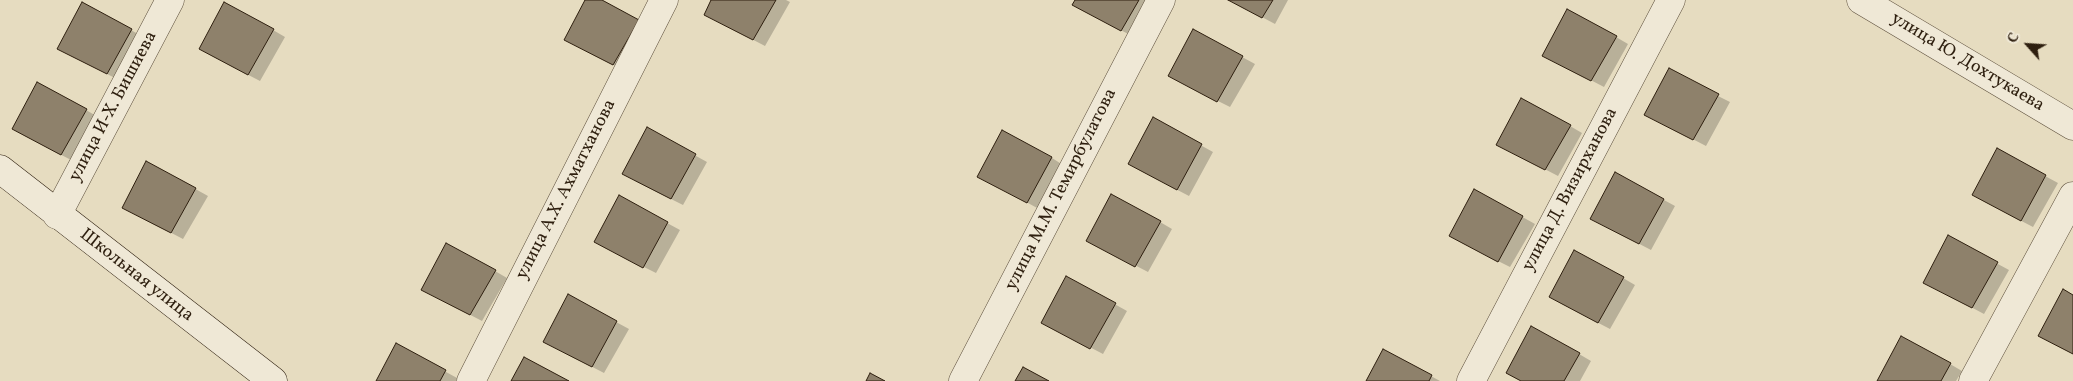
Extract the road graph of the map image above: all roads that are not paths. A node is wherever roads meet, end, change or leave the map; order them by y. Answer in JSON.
{"nodes":[{"id":1,"x":170,"y":0,"type":"edge"},
{"id":2,"x":664,"y":0,"type":"edge"},
{"id":3,"x":1161,"y":0,"type":"edge"},
{"id":4,"x":1671,"y":0,"type":"edge"},
{"id":5,"x":1861,"y":0,"type":"edge"},
{"id":6,"x":2073,"y":126,"type":"edge"},
{"id":7,"x":0,"y":169,"type":"edge"},
{"id":8,"x":2073,"y":196,"type":"edge"},
{"id":9,"x":57,"y":215,"type":"junction"},
{"id":10,"x":273,"y":381,"type":"edge"},
{"id":11,"x":471,"y":381,"type":"edge"},
{"id":12,"x":963,"y":381,"type":"edge"},
{"id":13,"x":1471,"y":381,"type":"edge"},
{"id":14,"x":1973,"y":381,"type":"edge"}],
"edges":[{"from":1,"to":9,"type":"street","name":"улица И-Х. Бишиева"},
{"from":2,"to":11,"type":"street","name":"улица А.Х. Ахматханова"},
{"from":3,"to":12,"type":"street","name":"улица М.М. Темирбулатова"},
{"from":4,"to":13,"type":"street","name":"улица Д. Визирханова"},
{"from":5,"to":6,"type":"street","name":"улица Ю. Дохтукаева"},
{"from":7,"to":9,"type":"street","name":"Школьная улица"},
{"from":8,"to":14,"type":"street"},
{"from":9,"to":10,"type":"street","name":"Школьная улица"}]}
